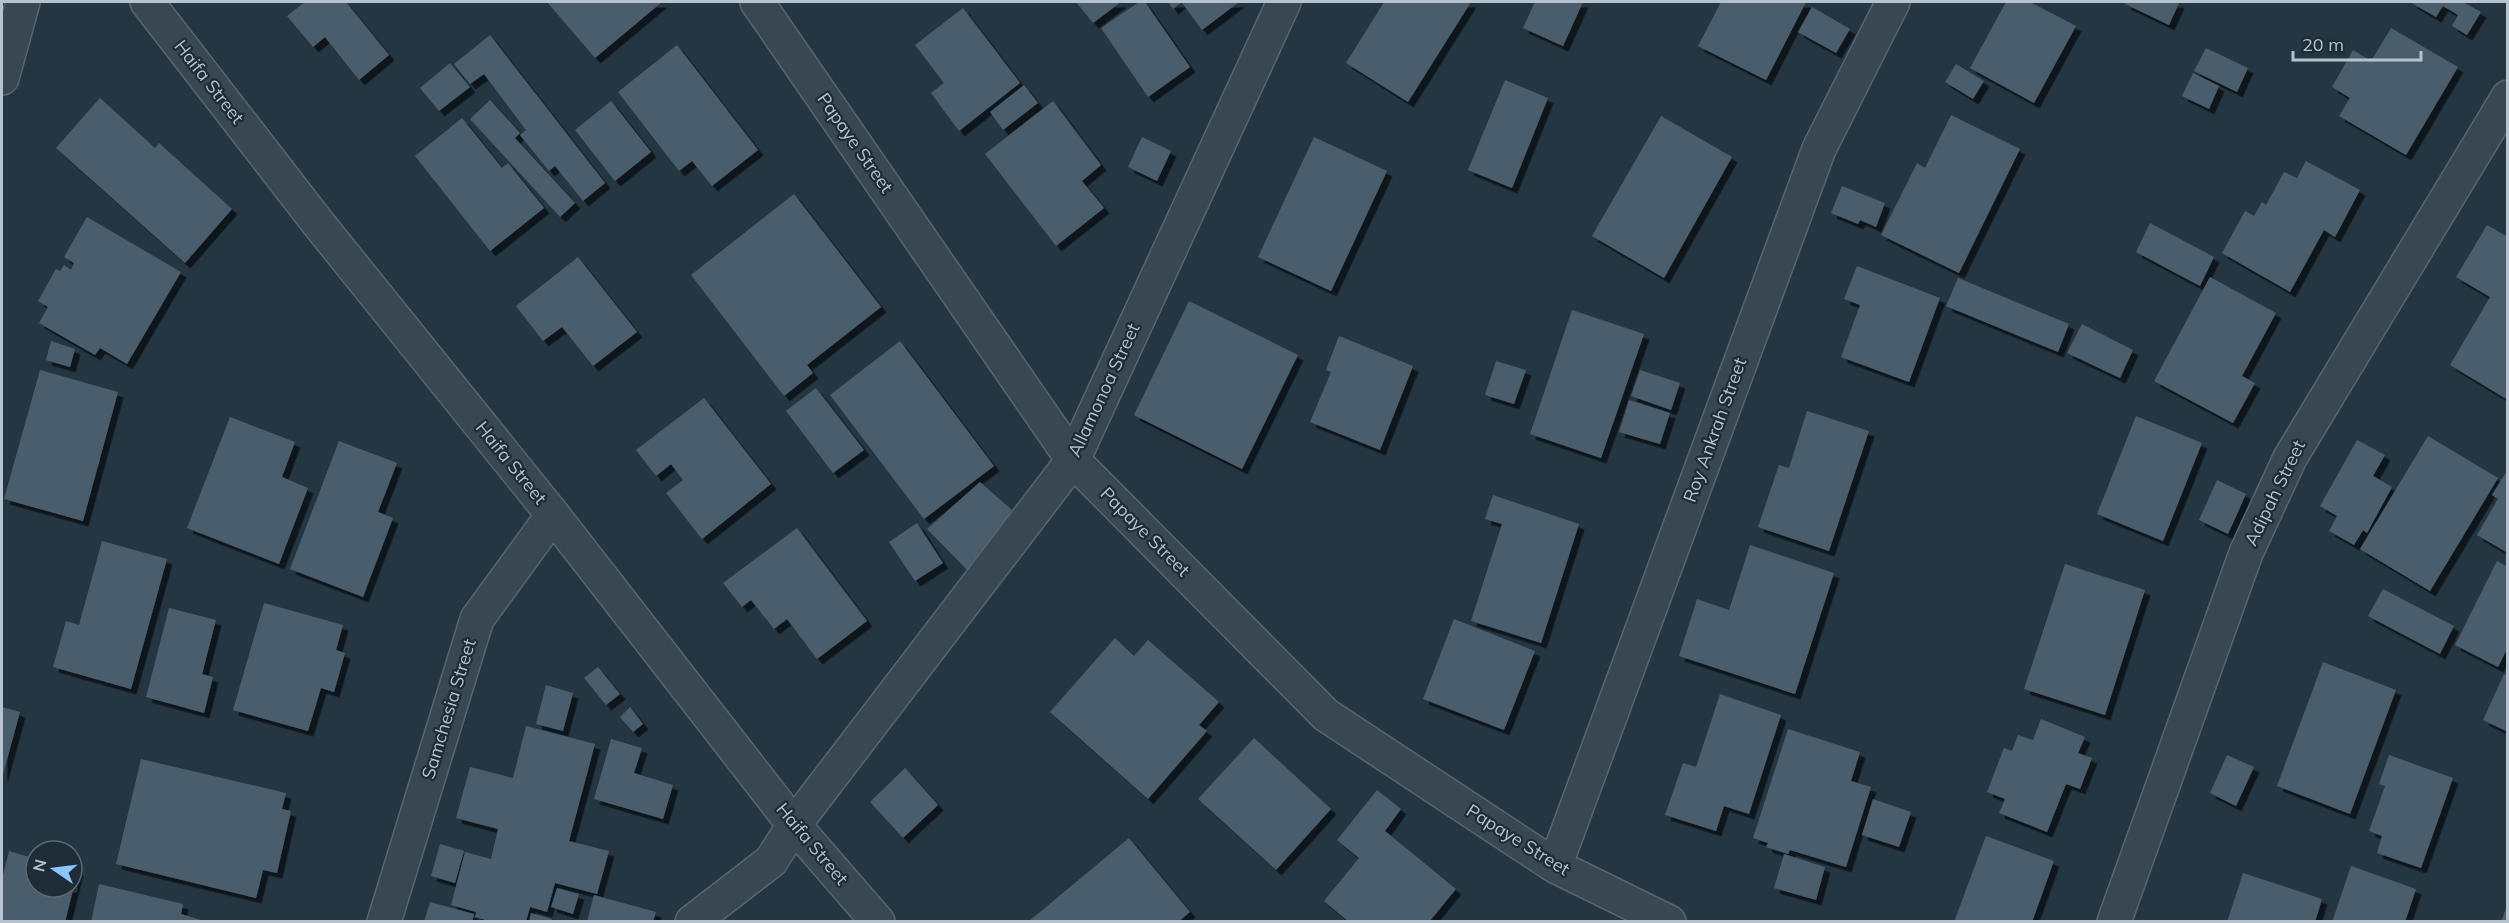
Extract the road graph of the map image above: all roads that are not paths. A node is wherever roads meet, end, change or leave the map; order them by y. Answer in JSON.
{"nodes":[{"id":1,"x":23,"y":2,"type":"edge"},
{"id":2,"x":147,"y":2,"type":"edge"},
{"id":3,"x":757,"y":2,"type":"edge"},
{"id":4,"x":1284,"y":2,"type":"edge"},
{"id":5,"x":1893,"y":2,"type":"edge"},
{"id":6,"x":2,"y":78,"type":"edge"},
{"id":7,"x":2508,"y":97,"type":"edge"},
{"id":8,"x":1073,"y":460,"type":"junction"},
{"id":9,"x":553,"y":515,"type":"junction"},
{"id":10,"x":794,"y":825,"type":"junction"},
{"id":11,"x":1555,"y":866,"type":"junction"},
{"id":12,"x":384,"y":921,"type":"edge"},
{"id":13,"x":692,"y":921,"type":"edge"},
{"id":14,"x":878,"y":921,"type":"edge"},
{"id":15,"x":1669,"y":921,"type":"edge"},
{"id":16,"x":2114,"y":921,"type":"edge"}],
"edges":[{"from":1,"to":6,"type":"street"},
{"from":2,"to":9,"type":"street","name":"Haifa Street"},
{"from":3,"to":8,"type":"street","name":"Papaye Street"},
{"from":4,"to":8,"type":"street","name":"Allamonoa Street"},
{"from":5,"to":11,"type":"street","name":"Roy Ankrah Street"},
{"from":7,"to":16,"type":"street","name":"Adipah Street"},
{"from":8,"to":10,"type":"street","name":"Allamonoa Street"},
{"from":8,"to":11,"type":"street","name":"Papaye Street"},
{"from":9,"to":10,"type":"street","name":"Haifa Street"},
{"from":9,"to":12,"type":"street","name":"Samchesia Street"},
{"from":10,"to":13,"type":"street","name":"Allamonoa Street"},
{"from":10,"to":14,"type":"street","name":"Haifa Street"},
{"from":11,"to":15,"type":"street","name":"Papaye Street"}]}
